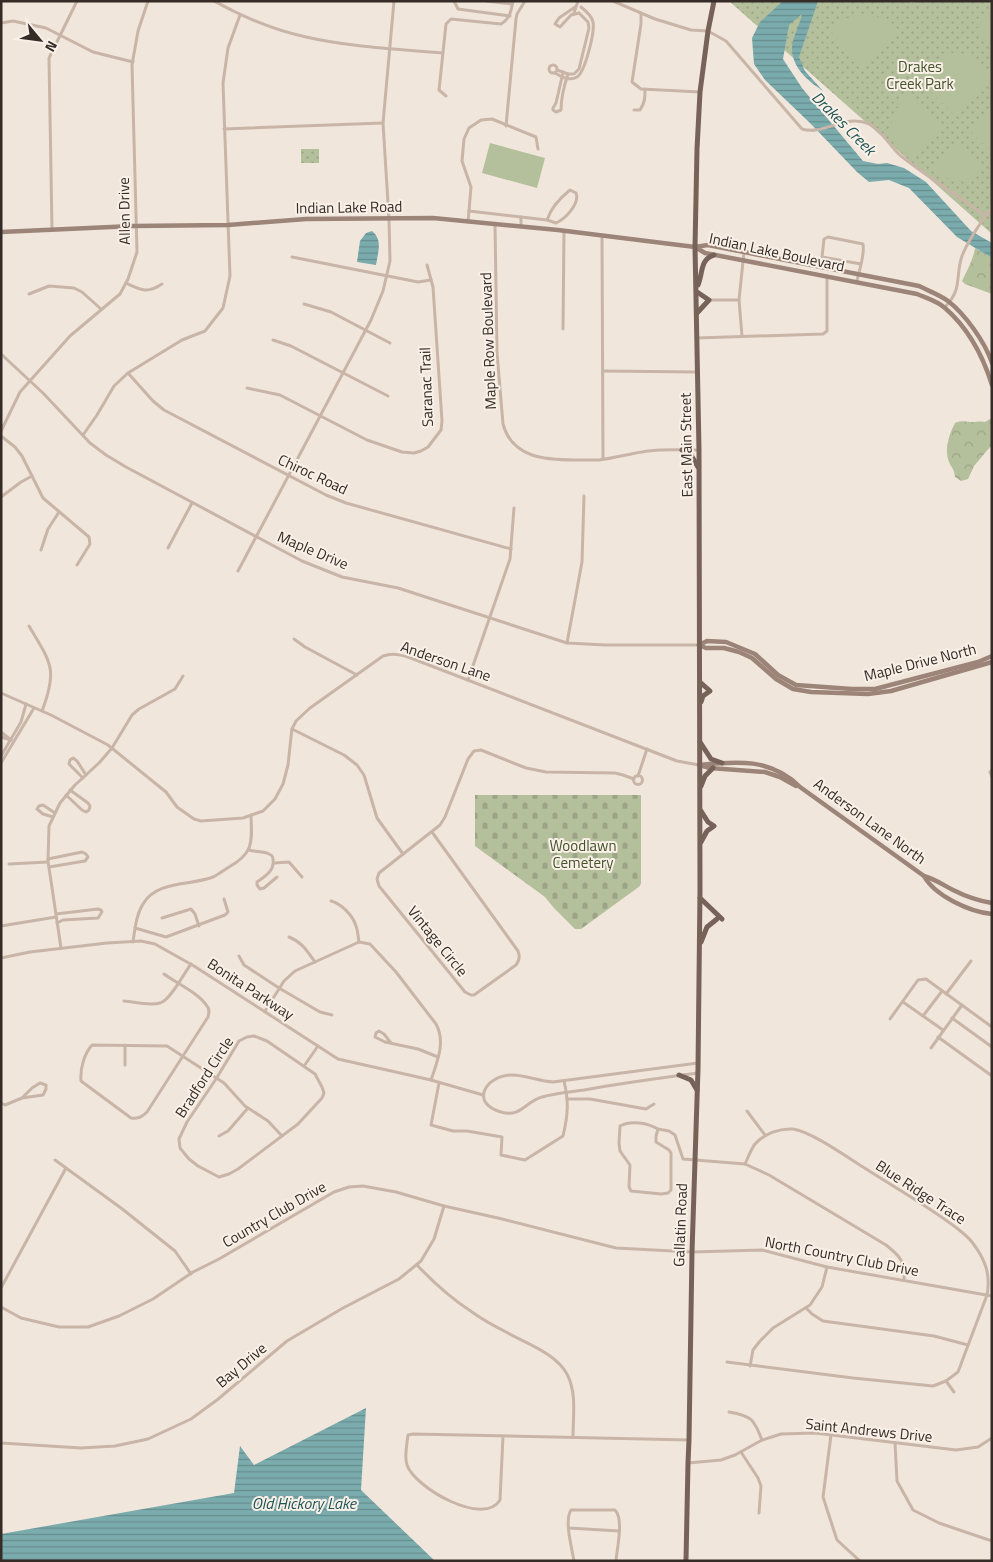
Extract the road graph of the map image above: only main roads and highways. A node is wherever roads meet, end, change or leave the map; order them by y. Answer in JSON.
{"nodes":[{"id":1,"x":714,"y":1,"type":"edge"},
{"id":2,"x":714,"y":254,"type":"road end"},
{"id":3,"x":697,"y":290,"type":"junction"},
{"id":4,"x":696,"y":314,"type":"junction"},
{"id":5,"x":682,"y":450,"type":"road end"},
{"id":6,"x":699,"y":469,"type":"junction"},
{"id":7,"x":700,"y":682,"type":"junction"},
{"id":8,"x":700,"y":704,"type":"junction"},
{"id":9,"x":700,"y":741,"type":"junction"},
{"id":10,"x":722,"y":762,"type":"road end"},
{"id":11,"x":713,"y":768,"type":"road end"},
{"id":12,"x":699,"y":789,"type":"junction"},
{"id":13,"x":700,"y":810,"type":"junction"},
{"id":14,"x":700,"y":845,"type":"junction"},
{"id":15,"x":700,"y":890,"type":"joint"},
{"id":16,"x":700,"y":898,"type":"junction"},
{"id":17,"x":700,"y":944,"type":"junction"},
{"id":18,"x":679,"y":1075,"type":"road end"},
{"id":19,"x":697,"y":1090,"type":"junction"},
{"id":20,"x":686,"y":1561,"type":"edge"}],
"edges":[{"from":1,"to":3,"type":"main road","name":"East Main Street"},
{"from":2,"to":3,"type":"main road"},
{"from":3,"to":4,"type":"main road","name":"East Main Street"},
{"from":3,"to":4,"type":"main road"},
{"from":4,"to":6,"type":"main road","name":"East Main Street"},
{"from":5,"to":6,"type":"main road"},
{"from":6,"to":7,"type":"main road","name":"East Main Street"},
{"from":7,"to":8,"type":"main road","name":"East Main Street"},
{"from":7,"to":8,"type":"main road"},
{"from":8,"to":9,"type":"main road","name":"East Main Street"},
{"from":9,"to":10,"type":"main road"},
{"from":9,"to":12,"type":"main road","name":"East Main Street"},
{"from":11,"to":12,"type":"main road"},
{"from":12,"to":13,"type":"main road","name":"East Main Street"},
{"from":13,"to":14,"type":"main road","name":"East Main Street"},
{"from":13,"to":14,"type":"main road"},
{"from":14,"to":15,"type":"main road","name":"East Main Street"},
{"from":15,"to":16,"type":"main road","name":"Gallatin Road"},
{"from":16,"to":17,"type":"main road","name":"Gallatin Road"},
{"from":16,"to":17,"type":"main road"},
{"from":17,"to":19,"type":"main road","name":"Gallatin Road"},
{"from":18,"to":19,"type":"main road"},
{"from":19,"to":20,"type":"main road","name":"Gallatin Road"}]}
